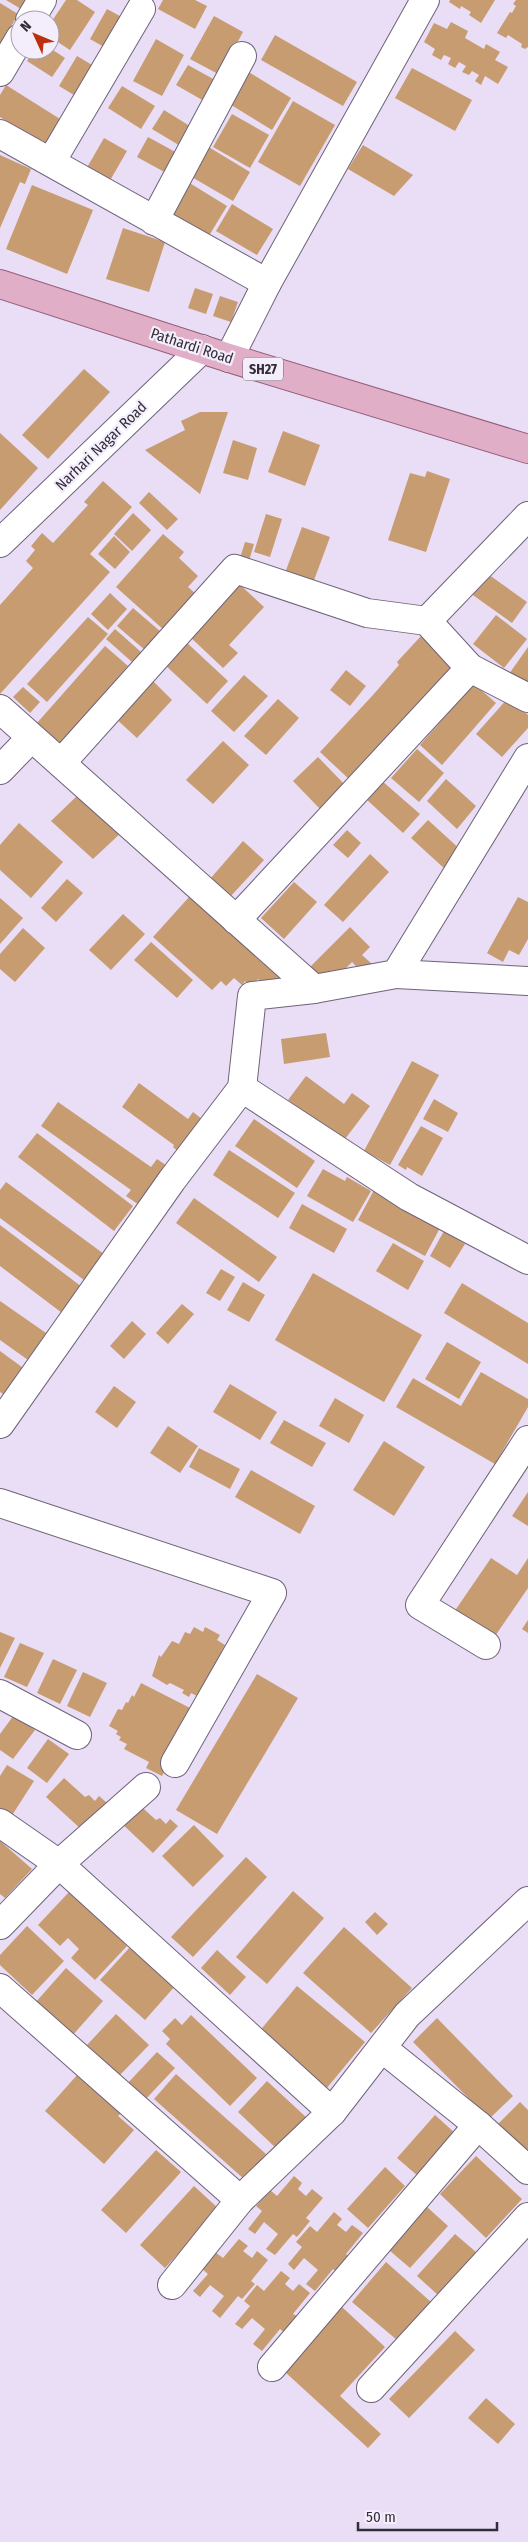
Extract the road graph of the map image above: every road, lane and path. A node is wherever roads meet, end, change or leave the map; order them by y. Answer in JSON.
{"nodes":[{"id":1,"x":424,"y":0,"type":"edge"},
{"id":2,"x":141,"y":9,"type":"dead end"},
{"id":3,"x":10,"y":55,"type":"edge"},
{"id":4,"x":242,"y":56,"type":"dead end"},
{"id":5,"x":0,"y":72,"type":"edge"},
{"id":6,"x":0,"y":134,"type":"edge"},
{"id":7,"x":51,"y":162,"type":"junction"},
{"id":8,"x":154,"y":221,"type":"junction"},
{"id":9,"x":267,"y":283,"type":"junction"},
{"id":10,"x":0,"y":284,"type":"edge"},
{"id":11,"x":202,"y":349,"type":"junction"},
{"id":12,"x":229,"y":358,"type":"junction"},
{"id":13,"x":528,"y":449,"type":"edge"},
{"id":14,"x":528,"y":516,"type":"edge"},
{"id":15,"x":0,"y":543,"type":"edge"},
{"id":16,"x":427,"y":621,"type":"junction"},
{"id":17,"x":470,"y":668,"type":"junction"},
{"id":18,"x":528,"y":698,"type":"edge"},
{"id":19,"x":0,"y":708,"type":"edge"},
{"id":20,"x":31,"y":738,"type":"junction"},
{"id":21,"x":528,"y":758,"type":"edge"},
{"id":22,"x":61,"y":763,"type":"junction"},
{"id":23,"x":0,"y":770,"type":"edge"},
{"id":24,"x":236,"y":920,"type":"junction"},
{"id":25,"x":396,"y":974,"type":"junction"},
{"id":26,"x":528,"y":981,"type":"edge"},
{"id":27,"x":314,"y":989,"type":"junction"},
{"id":28,"x":242,"y":1088,"type":"junction"},
{"id":29,"x":528,"y":1260,"type":"edge"},
{"id":30,"x":0,"y":1424,"type":"edge"},
{"id":31,"x":528,"y":1440,"type":"edge"},
{"id":32,"x":0,"y":1503,"type":"edge"},
{"id":33,"x":486,"y":1645,"type":"dead end"},
{"id":34,"x":0,"y":1694,"type":"edge"},
{"id":35,"x":77,"y":1735,"type":"dead end"},
{"id":36,"x":175,"y":1763,"type":"dead end"},
{"id":37,"x":146,"y":1787,"type":"dead end"},
{"id":38,"x":0,"y":1823,"type":"edge"},
{"id":39,"x":59,"y":1864,"type":"junction"},
{"id":40,"x":528,"y":1901,"type":"edge"},
{"id":41,"x":0,"y":1925,"type":"edge"},
{"id":42,"x":0,"y":1988,"type":"edge"},
{"id":43,"x":382,"y":2048,"type":"junction"},
{"id":44,"x":332,"y":2112,"type":"junction"},
{"id":45,"x":478,"y":2125,"type":"junction"},
{"id":46,"x":528,"y":2170,"type":"edge"},
{"id":47,"x":240,"y":2200,"type":"junction"},
{"id":48,"x":528,"y":2217,"type":"edge"},
{"id":49,"x":172,"y":2285,"type":"dead end"},
{"id":50,"x":272,"y":2366,"type":"dead end"},
{"id":51,"x":371,"y":2388,"type":"dead end"}],
"edges":[{"from":1,"to":9,"type":"street"},
{"from":2,"to":7,"type":"street"},
{"from":3,"to":5,"type":"street"},
{"from":4,"to":8,"type":"street"},
{"from":6,"to":7,"type":"street"},
{"from":7,"to":8,"type":"street"},
{"from":8,"to":9,"type":"street"},
{"from":9,"to":12,"type":"street"},
{"from":10,"to":11,"type":"main road","name":"Pathardi Road","number":"SH27"},
{"from":11,"to":12,"type":"main road","name":"Pathardi Road","number":"SH27"},
{"from":11,"to":15,"type":"street","name":"Narhari Nagar Road"},
{"from":12,"to":13,"type":"main road","name":"Pathardi Road","number":"SH27"},
{"from":14,"to":16,"type":"street"},
{"from":16,"to":17,"type":"street"},
{"from":16,"to":22,"type":"street"},
{"from":17,"to":18,"type":"street"},
{"from":17,"to":24,"type":"street"},
{"from":19,"to":20,"type":"street"},
{"from":20,"to":22,"type":"street"},
{"from":20,"to":23,"type":"street"},
{"from":21,"to":25,"type":"street"},
{"from":22,"to":24,"type":"street"},
{"from":24,"to":27,"type":"street"},
{"from":25,"to":26,"type":"street"},
{"from":25,"to":27,"type":"street"},
{"from":27,"to":28,"type":"street"},
{"from":28,"to":29,"type":"street"},
{"from":28,"to":30,"type":"street"},
{"from":31,"to":33,"type":"street"},
{"from":32,"to":36,"type":"street"},
{"from":34,"to":35,"type":"street"},
{"from":37,"to":39,"type":"street"},
{"from":38,"to":39,"type":"street"},
{"from":39,"to":41,"type":"street"},
{"from":39,"to":44,"type":"street"},
{"from":40,"to":43,"type":"street"},
{"from":42,"to":47,"type":"street"},
{"from":43,"to":44,"type":"street"},
{"from":43,"to":45,"type":"street"},
{"from":44,"to":47,"type":"street"},
{"from":45,"to":46,"type":"street"},
{"from":45,"to":50,"type":"street"},
{"from":47,"to":49,"type":"street"},
{"from":48,"to":51,"type":"street"}]}
